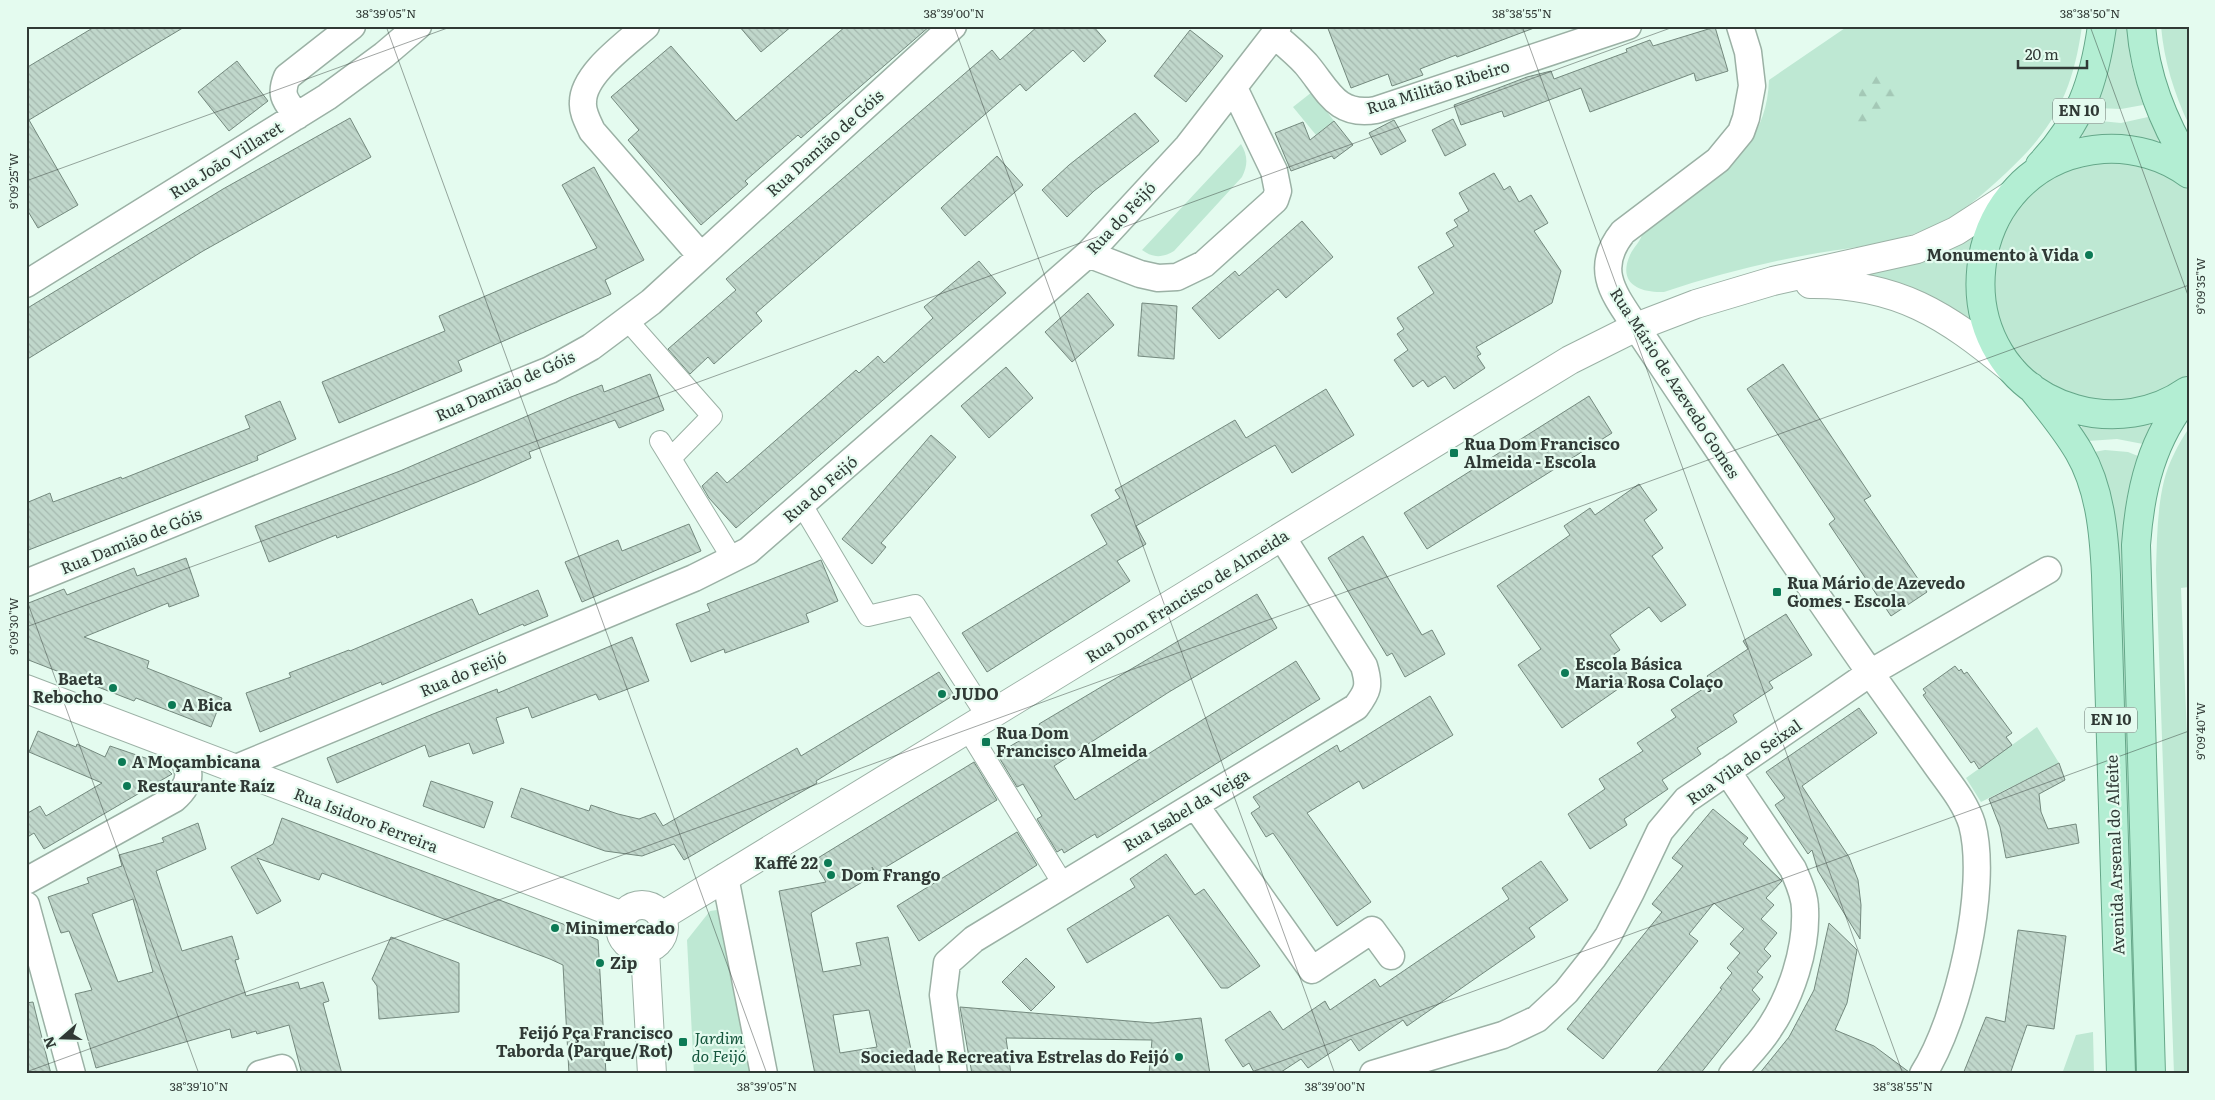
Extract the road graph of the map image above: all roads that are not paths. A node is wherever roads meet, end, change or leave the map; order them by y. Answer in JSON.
{"nodes":[{"id":1,"x":352,"y":26,"type":"edge"},
{"id":2,"x":418,"y":26,"type":"edge"},
{"id":3,"x":646,"y":26,"type":"edge"},
{"id":4,"x":953,"y":26,"type":"edge"},
{"id":5,"x":1628,"y":26,"type":"edge"},
{"id":6,"x":1740,"y":26,"type":"edge"},
{"id":7,"x":2102,"y":26,"type":"edge"},
{"id":8,"x":2141,"y":26,"type":"edge"},
{"id":9,"x":1276,"y":31,"type":"edge"},
{"id":10,"x":1234,"y":88,"type":"junction"},
{"id":11,"x":297,"y":116,"type":"junction"},
{"id":12,"x":2189,"y":165,"type":"edge"},
{"id":13,"x":2189,"y":174,"type":"edge"},
{"id":14,"x":2018,"y":189,"type":"junction"},
{"id":15,"x":1088,"y":254,"type":"junction"},
{"id":16,"x":701,"y":256,"type":"junction"},
{"id":17,"x":26,"y":284,"type":"edge"},
{"id":18,"x":1722,"y":296,"type":"junction"},
{"id":19,"x":628,"y":321,"type":"junction"},
{"id":20,"x":1636,"y":327,"type":"junction"},
{"id":21,"x":2023,"y":379,"type":"junction"},
{"id":22,"x":2189,"y":390,"type":"edge"},
{"id":23,"x":2189,"y":394,"type":"edge"},
{"id":24,"x":660,"y":441,"type":"dead end"},
{"id":25,"x":671,"y":458,"type":"junction"},
{"id":26,"x":802,"y":505,"type":"junction"},
{"id":27,"x":1282,"y":537,"type":"junction"},
{"id":28,"x":732,"y":558,"type":"junction"},
{"id":29,"x":2048,"y":570,"type":"dead end"},
{"id":30,"x":26,"y":583,"type":"edge"},
{"id":31,"x":1870,"y":673,"type":"junction"},
{"id":32,"x":26,"y":689,"type":"edge"},
{"id":33,"x":978,"y":724,"type":"junction"},
{"id":34,"x":174,"y":746,"type":"junction"},
{"id":35,"x":234,"y":769,"type":"junction"},
{"id":36,"x":1727,"y":771,"type":"junction"},
{"id":37,"x":1195,"y":805,"type":"junction"},
{"id":38,"x":725,"y":878,"type":"junction"},
{"id":39,"x":26,"y":881,"type":"edge"},
{"id":40,"x":1063,"y":884,"type":"junction"},
{"id":41,"x":26,"y":905,"type":"edge"},
{"id":42,"x":623,"y":916,"type":"junction"},
{"id":43,"x":662,"y":916,"type":"junction"},
{"id":44,"x":645,"y":950,"type":"junction"},
{"id":45,"x":1391,"y":956,"type":"dead end"},
{"id":46,"x":72,"y":1074,"type":"edge"},
{"id":47,"x":260,"y":1074,"type":"edge"},
{"id":48,"x":284,"y":1074,"type":"edge"},
{"id":49,"x":652,"y":1074,"type":"edge"},
{"id":50,"x":764,"y":1074,"type":"edge"},
{"id":51,"x":954,"y":1074,"type":"edge"},
{"id":52,"x":1373,"y":1074,"type":"edge"},
{"id":53,"x":1732,"y":1074,"type":"edge"},
{"id":54,"x":1923,"y":1074,"type":"edge"},
{"id":55,"x":2121,"y":1074,"type":"edge"},
{"id":56,"x":2151,"y":1074,"type":"edge"}],
"edges":[{"from":1,"to":11,"type":"street"},
{"from":2,"to":11,"type":"street","name":"Rua João Villaret"},
{"from":3,"to":16,"type":"street"},
{"from":4,"to":16,"type":"street","name":"Rua Damião de Góis"},
{"from":5,"to":9,"type":"street","name":"Rua Militão Ribeiro"},
{"from":6,"to":20,"type":"street","name":"Rua Mário de Azevedo Gomes"},
{"from":7,"to":14,"type":"main road","number":"EN 10"},
{"from":8,"to":12,"type":"main road"},
{"from":9,"to":10,"type":"street","name":"Rua do Feijó"},
{"from":10,"to":15,"type":"street","name":"Rua do Feijó"},
{"from":10,"to":15,"type":"street"},
{"from":11,"to":17,"type":"street","name":"Rua João Villaret"},
{"from":13,"to":14,"type":"main road"},
{"from":14,"to":18,"type":"main road","name":"Rua Dom Francisco de Almeida"},
{"from":14,"to":21,"type":"main road","name":"Avenida Arsenal do Alfeite"},
{"from":15,"to":26,"type":"street","name":"Rua do Feijó"},
{"from":16,"to":19,"type":"street","name":"Rua Damião de Góis"},
{"from":18,"to":20,"type":"main road","name":"Rua Dom Francisco de Almeida"},
{"from":18,"to":21,"type":"main road","name":"Rua Dom Francisco de Almeida"},
{"from":19,"to":25,"type":"street"},
{"from":19,"to":30,"type":"street","name":"Rua Damião de Góis"},
{"from":20,"to":27,"type":"main road","name":"Rua Dom Francisco de Almeida"},
{"from":20,"to":31,"type":"street","name":"Rua Mário de Azevedo Gomes"},
{"from":21,"to":22,"type":"main road"},
{"from":21,"to":55,"type":"main road","name":"Avenida Arsenal do Alfeite","number":"EN 10"},
{"from":23,"to":56,"type":"main road","name":"Avenida Arsenal do Alfeite","number":"EN 10"},
{"from":24,"to":25,"type":"street"},
{"from":25,"to":28,"type":"street"},
{"from":26,"to":28,"type":"street","name":"Rua do Feijó"},
{"from":26,"to":33,"type":"street"},
{"from":27,"to":33,"type":"main road","name":"Rua Dom Francisco de Almeida"},
{"from":27,"to":37,"type":"street","name":"Rua Isabel da Veiga"},
{"from":28,"to":35,"type":"street","name":"Rua do Feijó"},
{"from":29,"to":31,"type":"street","name":"Rua Vila do Seixal"},
{"from":31,"to":36,"type":"street","name":"Rua Vila do Seixal"},
{"from":31,"to":54,"type":"street","name":"Rua Mário de Azevedo Gomes"},
{"from":32,"to":34,"type":"main road","name":"Rua Isidoro Ferreira"},
{"from":33,"to":38,"type":"main road","name":"Rua Dom Francisco de Almeida"},
{"from":33,"to":40,"type":"street"},
{"from":34,"to":35,"type":"main road","name":"Rua Isidoro Ferreira"},
{"from":34,"to":39,"type":"street"},
{"from":35,"to":42,"type":"main road","name":"Rua Isidoro Ferreira"},
{"from":36,"to":52,"type":"street","name":"Rua Vila do Seixal"},
{"from":36,"to":53,"type":"street"},
{"from":37,"to":40,"type":"street","name":"Rua Isabel da Veiga"},
{"from":37,"to":45,"type":"street"},
{"from":38,"to":43,"type":"main road","name":"Rua Dom Francisco de Almeida"},
{"from":38,"to":50,"type":"street"},
{"from":40,"to":51,"type":"street","name":"Rua Isabel da Veiga"},
{"from":41,"to":46,"type":"street"},
{"from":42,"to":43,"type":"main road"},
{"from":42,"to":44,"type":"main road"},
{"from":43,"to":44,"type":"main road"},
{"from":44,"to":49,"type":"main road"},
{"from":47,"to":48,"type":"street"}]}
